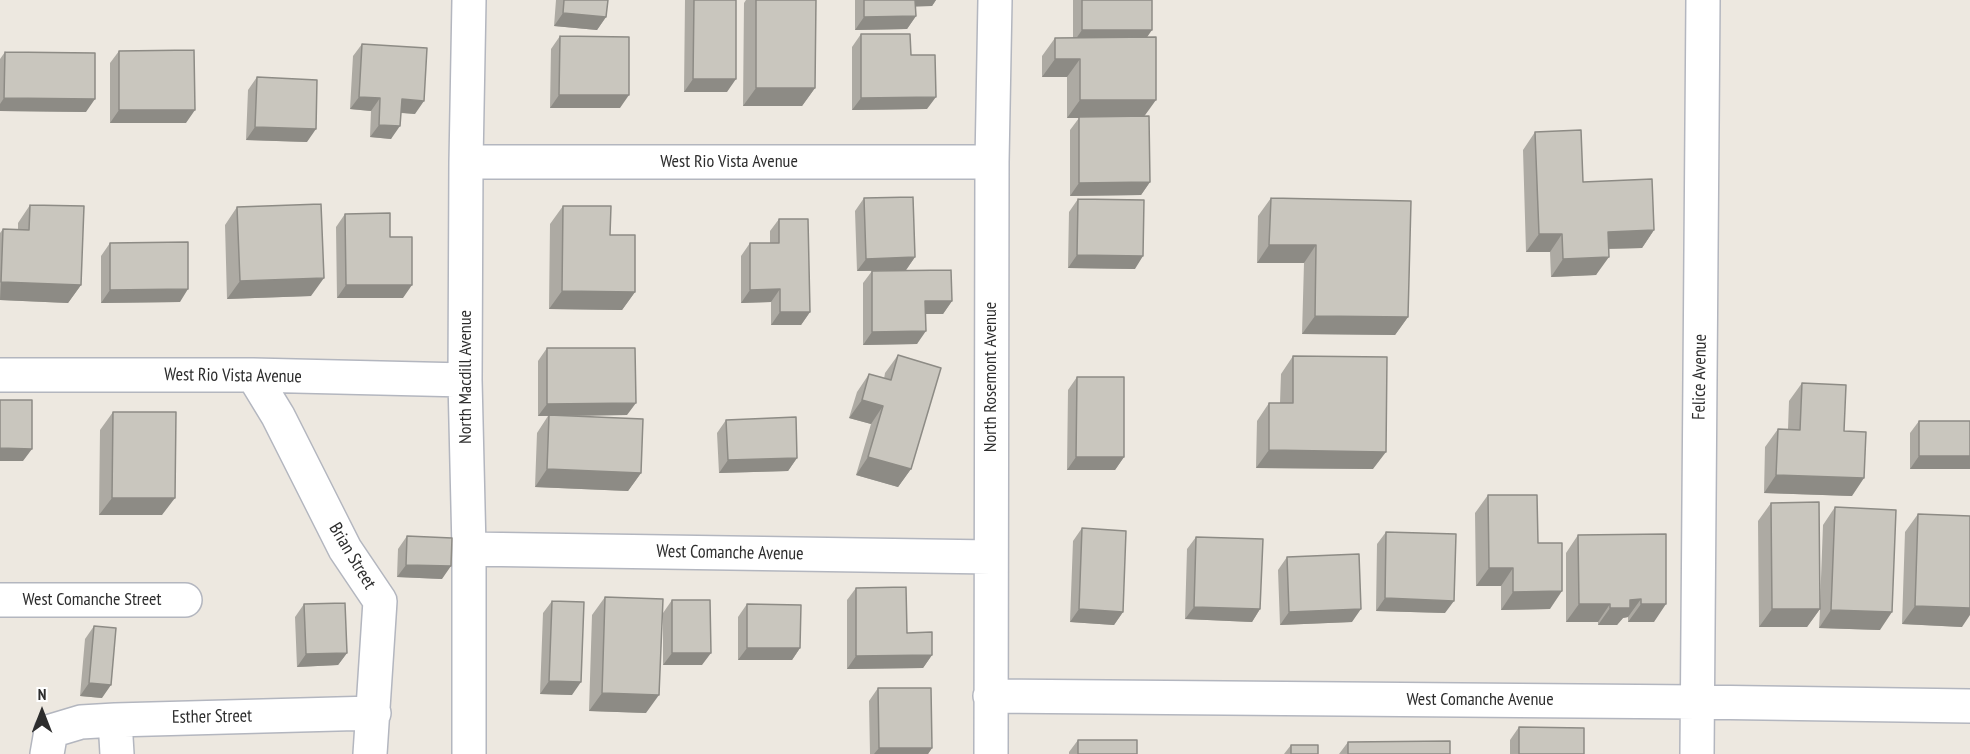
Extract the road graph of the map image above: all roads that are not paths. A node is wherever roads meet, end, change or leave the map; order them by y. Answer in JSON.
{"nodes":[{"id":1,"x":470,"y":0,"type":"edge"},
{"id":2,"x":995,"y":0,"type":"edge"},
{"id":3,"x":1703,"y":0,"type":"edge"},
{"id":4,"x":466,"y":162,"type":"junction"},
{"id":5,"x":992,"y":162,"type":"junction"},
{"id":6,"x":0,"y":375,"type":"edge"},
{"id":7,"x":253,"y":375,"type":"junction"},
{"id":8,"x":465,"y":380,"type":"junction"},
{"id":9,"x":469,"y":549,"type":"junction"},
{"id":10,"x":991,"y":557,"type":"junction"},
{"id":11,"x":0,"y":600,"type":"edge"},
{"id":12,"x":185,"y":600,"type":"dead end"},
{"id":13,"x":990,"y":696,"type":"junction"},
{"id":14,"x":1696,"y":702,"type":"junction"},
{"id":15,"x":1970,"y":706,"type":"edge"},
{"id":16,"x":374,"y":713,"type":"junction"},
{"id":17,"x":116,"y":720,"type":"junction"},
{"id":18,"x":49,"y":742,"type":"edge"},
{"id":19,"x":117,"y":754,"type":"edge"},
{"id":20,"x":370,"y":754,"type":"edge"},
{"id":21,"x":469,"y":754,"type":"edge"},
{"id":22,"x":991,"y":754,"type":"edge"},
{"id":23,"x":1697,"y":754,"type":"edge"}],
"edges":[{"from":1,"to":4,"type":"street","name":"North Macdill Avenue"},
{"from":2,"to":5,"type":"street","name":"North Rosemont Avenue"},
{"from":3,"to":14,"type":"street","name":"Felice Avenue"},
{"from":4,"to":5,"type":"street","name":"West Rio Vista Avenue"},
{"from":4,"to":8,"type":"street","name":"North Macdill Avenue"},
{"from":5,"to":10,"type":"street","name":"North Rosemont Avenue"},
{"from":6,"to":7,"type":"street","name":"West Rio Vista Avenue"},
{"from":7,"to":8,"type":"street","name":"West Rio Vista Avenue"},
{"from":7,"to":16,"type":"street","name":"Brian Street"},
{"from":8,"to":9,"type":"street","name":"North Macdill Avenue"},
{"from":9,"to":10,"type":"street","name":"West Comanche Avenue"},
{"from":9,"to":21,"type":"street","name":"North Macdill Avenue"},
{"from":10,"to":13,"type":"street","name":"North Rosemont Avenue"},
{"from":11,"to":12,"type":"street","name":"West Comanche Street"},
{"from":13,"to":14,"type":"street","name":"West Comanche Avenue"},
{"from":13,"to":22,"type":"street","name":"North Rosemont Avenue"},
{"from":14,"to":15,"type":"street","name":"West Comanche Avenue"},
{"from":14,"to":23,"type":"street","name":"Felice Avenue"},
{"from":16,"to":17,"type":"street","name":"Esther Street"},
{"from":16,"to":20,"type":"street","name":"Brian Street"},
{"from":17,"to":18,"type":"street","name":"Esther Street"},
{"from":17,"to":19,"type":"street"}]}
